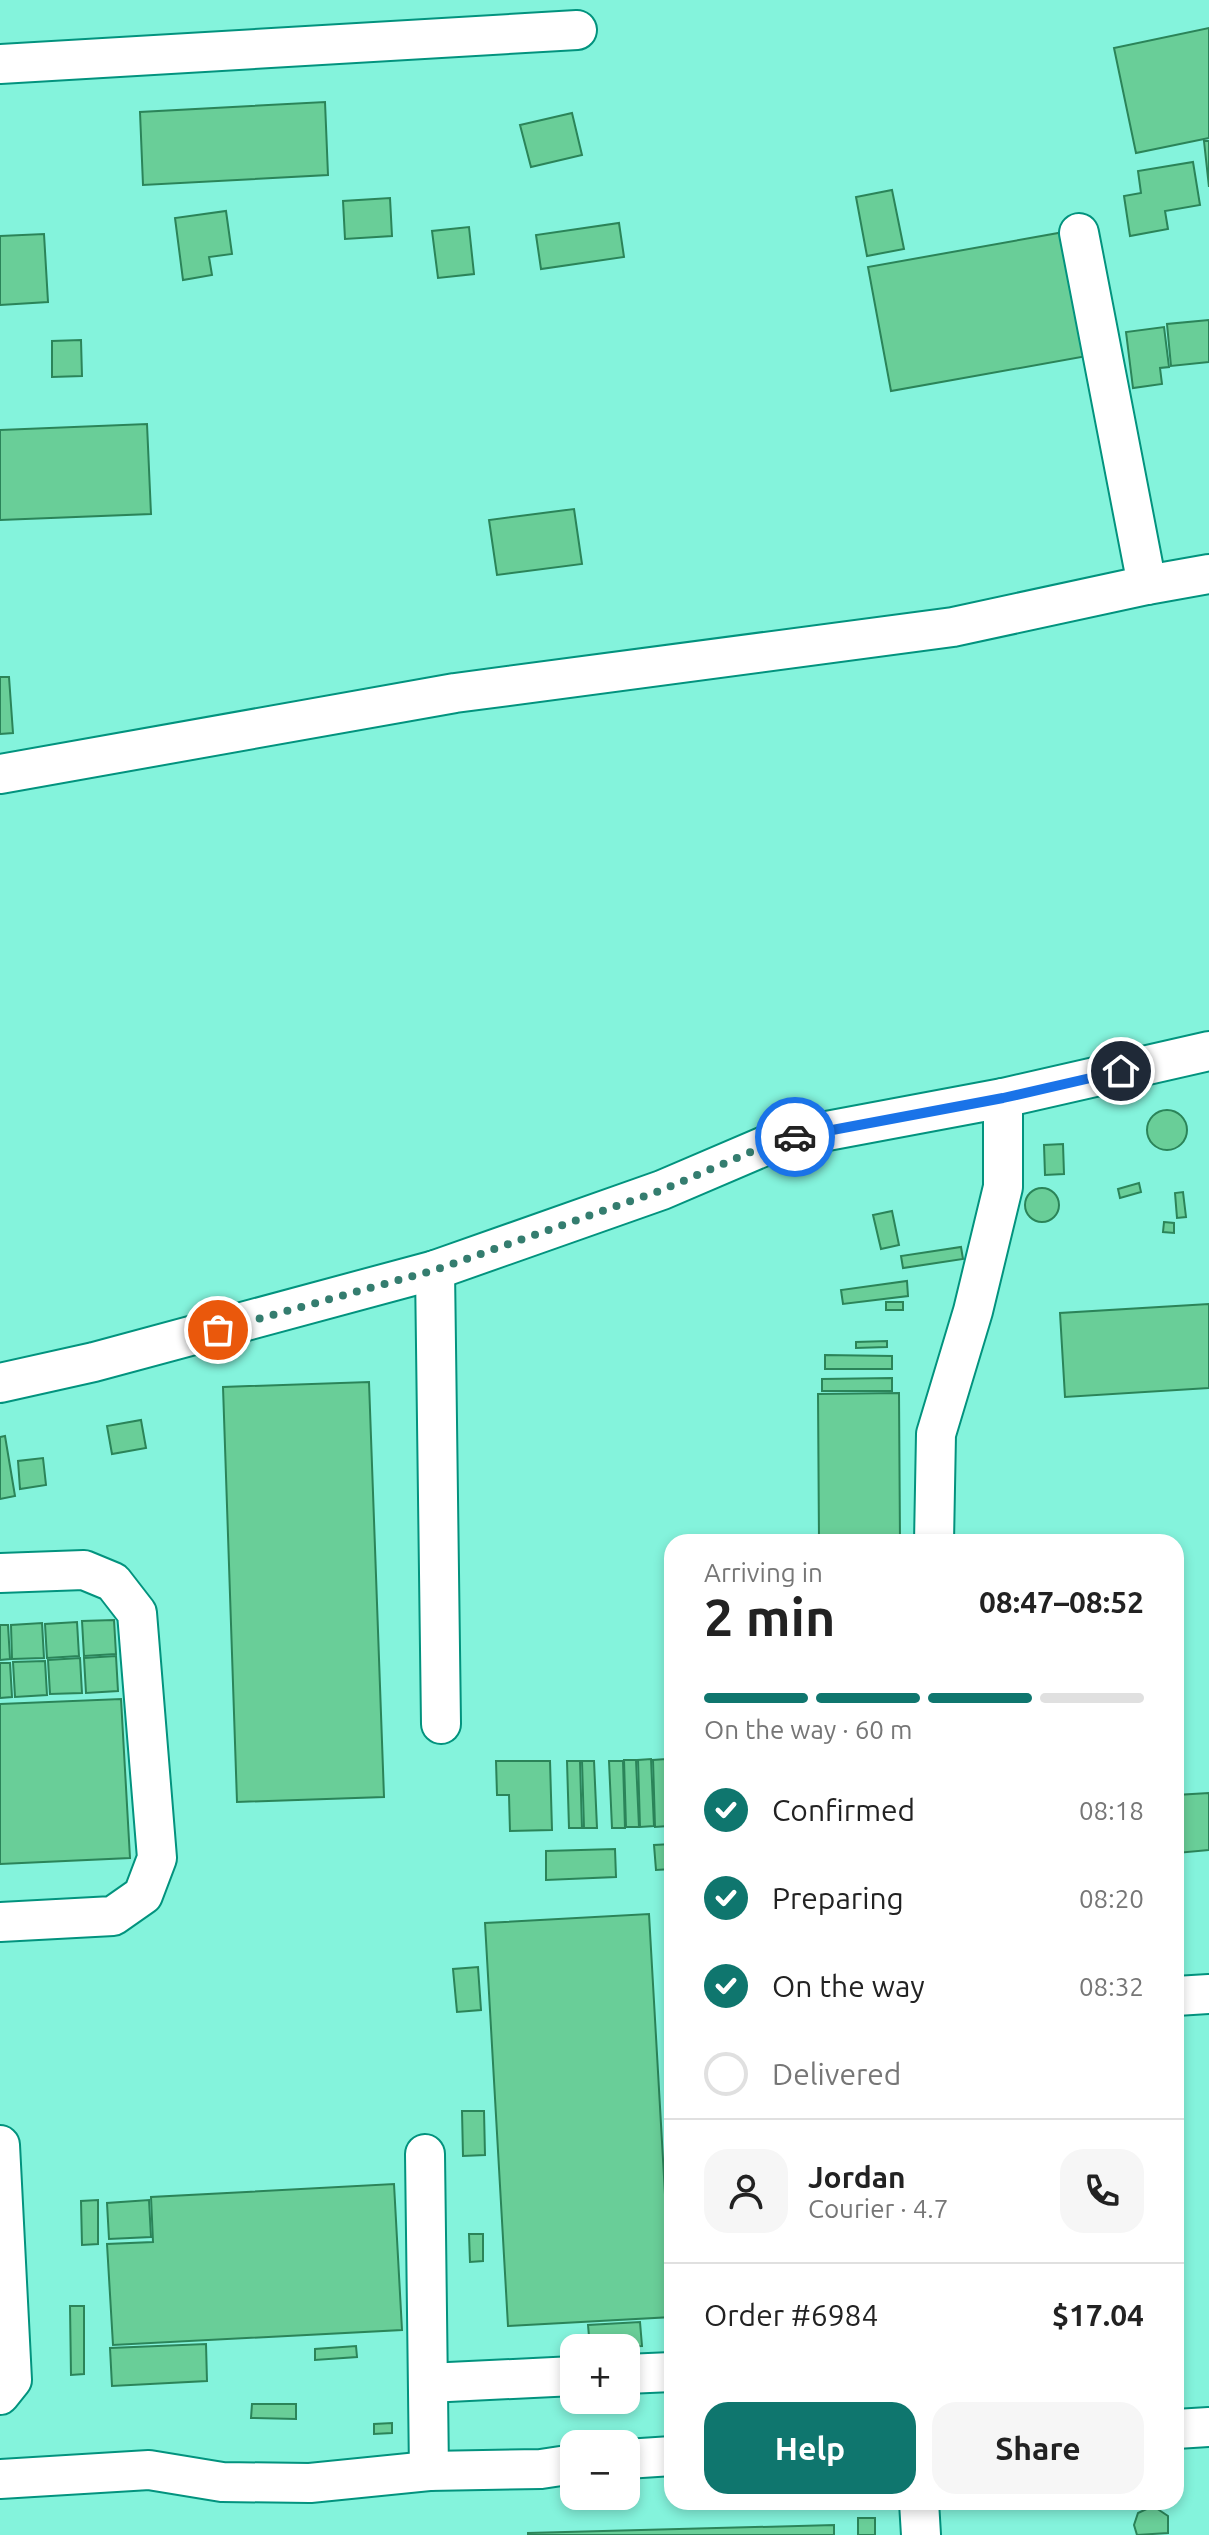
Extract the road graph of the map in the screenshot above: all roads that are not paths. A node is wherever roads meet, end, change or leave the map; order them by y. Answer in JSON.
{"nodes":[{"id":1,"x":577,"y":30,"type":"dead end"},
{"id":2,"x":0,"y":64,"type":"edge"},
{"id":3,"x":1079,"y":233,"type":"dead end"},
{"id":4,"x":1209,"y":574,"type":"edge"},
{"id":5,"x":1147,"y":585,"type":"junction"},
{"id":6,"x":0,"y":774,"type":"edge"},
{"id":7,"x":1209,"y":1051,"type":"edge"},
{"id":8,"x":1003,"y":1098,"type":"junction"},
{"id":9,"x":435,"y":1270,"type":"junction"},
{"id":10,"x":0,"y":1383,"type":"edge"},
{"id":11,"x":934,"y":1534,"type":"edge"},
{"id":12,"x":0,"y":1573,"type":"edge"},
{"id":13,"x":441,"y":1724,"type":"dead end"},
{"id":14,"x":0,"y":1922,"type":"edge"},
{"id":15,"x":1209,"y":1994,"type":"edge"},
{"id":16,"x":1184,"y":1996,"type":"edge"},
{"id":17,"x":0,"y":2145,"type":"edge"},
{"id":18,"x":425,"y":2154,"type":"dead end"},
{"id":19,"x":664,"y":2372,"type":"edge"},
{"id":20,"x":640,"y":2373,"type":"edge"},
{"id":21,"x":560,"y":2377,"type":"edge"},
{"id":22,"x":428,"y":2383,"type":"junction"},
{"id":23,"x":0,"y":2395,"type":"edge"},
{"id":24,"x":1209,"y":2427,"type":"edge"},
{"id":25,"x":1184,"y":2429,"type":"edge"},
{"id":26,"x":664,"y":2457,"type":"edge"},
{"id":27,"x":640,"y":2458,"type":"edge"},
{"id":28,"x":560,"y":2466,"type":"edge"},
{"id":29,"x":429,"y":2471,"type":"junction"},
{"id":30,"x":0,"y":2479,"type":"edge"},
{"id":31,"x":919,"y":2510,"type":"edge"},
{"id":32,"x":921,"y":2535,"type":"edge"}],
"edges":[{"from":1,"to":2,"type":"lane"},
{"from":3,"to":5,"type":"lane"},
{"from":4,"to":5,"type":"lane"},
{"from":5,"to":6,"type":"lane"},
{"from":7,"to":8,"type":"lane"},
{"from":8,"to":9,"type":"lane"},
{"from":8,"to":11,"type":"lane"},
{"from":9,"to":10,"type":"lane"},
{"from":9,"to":13,"type":"lane"},
{"from":12,"to":14,"type":"lane"},
{"from":15,"to":16,"type":"lane"},
{"from":17,"to":23,"type":"lane"},
{"from":18,"to":22,"type":"lane"},
{"from":19,"to":20,"type":"lane"},
{"from":21,"to":22,"type":"lane"},
{"from":22,"to":29,"type":"lane"},
{"from":24,"to":25,"type":"lane"},
{"from":26,"to":27,"type":"lane"},
{"from":28,"to":29,"type":"lane"},
{"from":29,"to":30,"type":"lane"},
{"from":31,"to":32,"type":"lane"}]}
